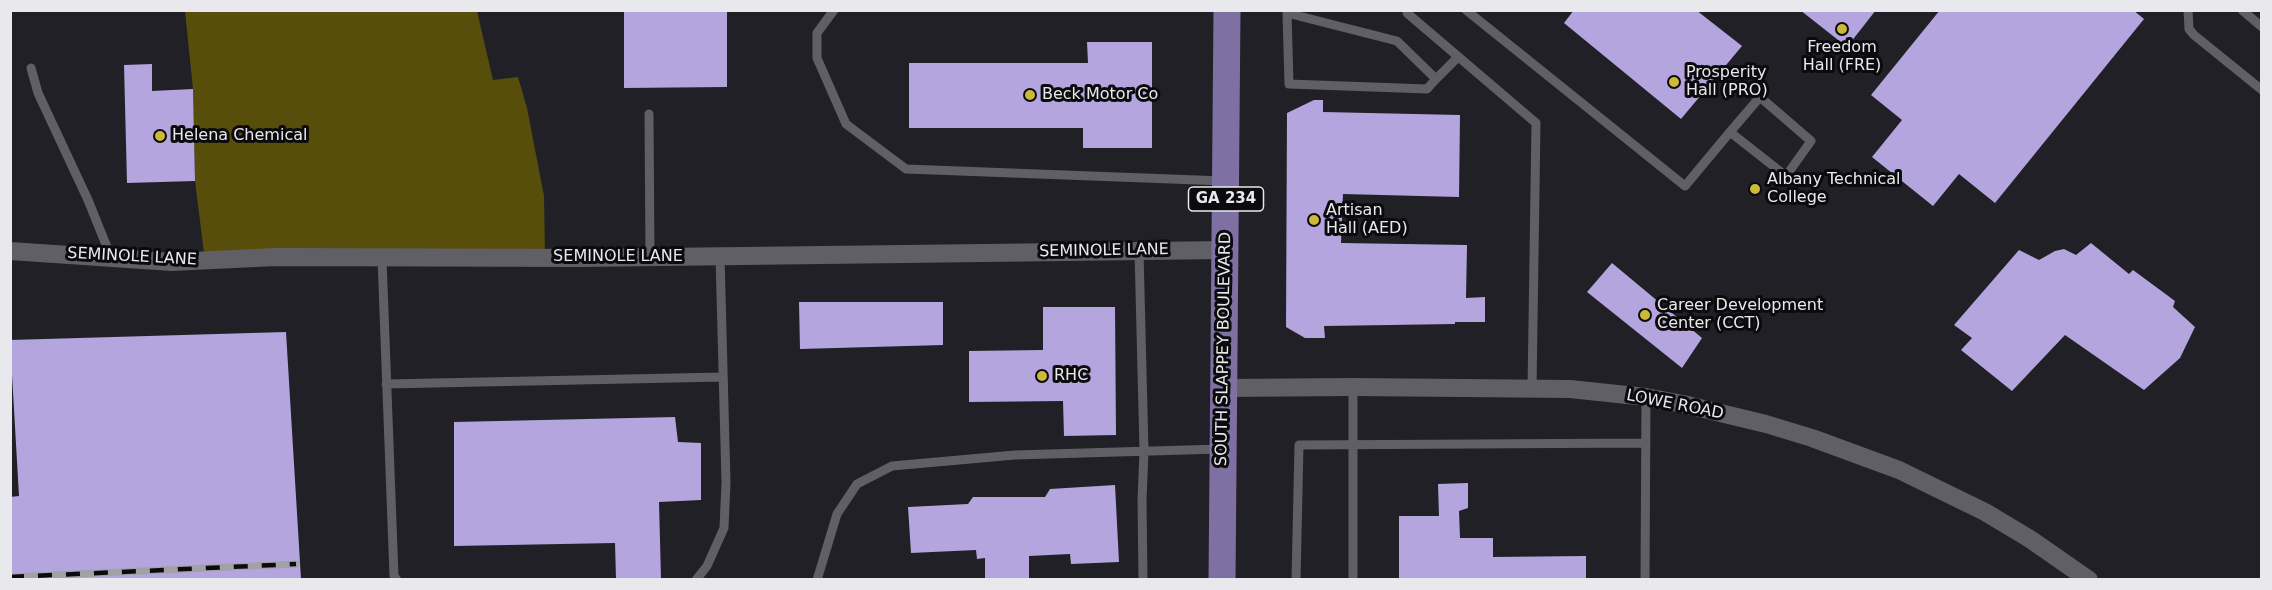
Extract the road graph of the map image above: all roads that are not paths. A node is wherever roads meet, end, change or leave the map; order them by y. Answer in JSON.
{"nodes":[{"id":1,"x":834,"y":10,"type":"edge"},
{"id":2,"x":1227,"y":10,"type":"edge"},
{"id":3,"x":1408,"y":10,"type":"edge"},
{"id":4,"x":1466,"y":10,"type":"edge"},
{"id":5,"x":2188,"y":10,"type":"edge"},
{"id":6,"x":2241,"y":10,"type":"edge"},
{"id":7,"x":2262,"y":27,"type":"edge"},
{"id":8,"x":1458,"y":57,"type":"junction"},
{"id":9,"x":31,"y":68,"type":"dead end"},
{"id":10,"x":1436,"y":79,"type":"junction"},
{"id":11,"x":2262,"y":90,"type":"edge"},
{"id":12,"x":649,"y":114,"type":"dead end"},
{"id":13,"x":1730,"y":132,"type":"junction"},
{"id":14,"x":1226,"y":181,"type":"junction"},
{"id":15,"x":1226,"y":250,"type":"junction"},
{"id":16,"x":10,"y":251,"type":"edge"},
{"id":17,"x":1139,"y":251,"type":"junction"},
{"id":18,"x":720,"y":256,"type":"junction"},
{"id":19,"x":111,"y":257,"type":"junction"},
{"id":20,"x":650,"y":257,"type":"junction"},
{"id":21,"x":382,"y":259,"type":"junction"},
{"id":22,"x":723,"y":377,"type":"junction"},
{"id":23,"x":387,"y":384,"type":"junction"},
{"id":24,"x":1353,"y":387,"type":"junction"},
{"id":25,"x":1223,"y":388,"type":"junction"},
{"id":26,"x":1532,"y":389,"type":"junction"},
{"id":27,"x":1646,"y":397,"type":"junction"},
{"id":28,"x":1646,"y":443,"type":"junction"},
{"id":29,"x":1353,"y":445,"type":"junction"},
{"id":30,"x":1223,"y":449,"type":"junction"},
{"id":31,"x":1144,"y":451,"type":"junction"},
{"id":32,"x":397,"y":579,"type":"edge"},
{"id":33,"x":696,"y":579,"type":"edge"},
{"id":34,"x":817,"y":579,"type":"edge"},
{"id":35,"x":1143,"y":579,"type":"edge"},
{"id":36,"x":1222,"y":579,"type":"edge"},
{"id":37,"x":1296,"y":579,"type":"edge"},
{"id":38,"x":1353,"y":579,"type":"edge"},
{"id":39,"x":1645,"y":579,"type":"edge"},
{"id":40,"x":2089,"y":579,"type":"edge"}],
"edges":[{"from":1,"to":14,"type":"lane"},
{"from":2,"to":14,"type":"main road","name":"SOUTH SLAPPEY BOULEVARD","number":"GA 234"},
{"from":3,"to":8,"type":"lane"},
{"from":4,"to":13,"type":"lane"},
{"from":5,"to":11,"type":"lane"},
{"from":6,"to":7,"type":"lane"},
{"from":8,"to":10,"type":"lane"},
{"from":8,"to":26,"type":"lane"},
{"from":9,"to":19,"type":"lane"},
{"from":10,"to":10,"type":"lane"},
{"from":12,"to":20,"type":"lane"},
{"from":13,"to":13,"type":"lane"},
{"from":14,"to":15,"type":"main road","name":"SOUTH SLAPPEY BOULEVARD","number":"GA 234"},
{"from":15,"to":17,"type":"street","name":"SEMINOLE LANE"},
{"from":15,"to":25,"type":"main road","name":"SOUTH SLAPPEY BOULEVARD","number":"GA 234"},
{"from":16,"to":19,"type":"street","name":"SEMINOLE LANE"},
{"from":17,"to":18,"type":"street","name":"SEMINOLE LANE"},
{"from":17,"to":31,"type":"lane"},
{"from":18,"to":20,"type":"street","name":"SEMINOLE LANE"},
{"from":18,"to":22,"type":"lane"},
{"from":19,"to":21,"type":"street","name":"SEMINOLE LANE"},
{"from":20,"to":21,"type":"street","name":"SEMINOLE LANE"},
{"from":21,"to":23,"type":"lane"},
{"from":22,"to":23,"type":"lane"},
{"from":22,"to":33,"type":"lane"},
{"from":23,"to":32,"type":"lane"},
{"from":24,"to":25,"type":"street","name":"LOWE ROAD"},
{"from":24,"to":26,"type":"street","name":"LOWE ROAD"},
{"from":24,"to":29,"type":"lane"},
{"from":25,"to":30,"type":"main road","name":"SOUTH SLAPPEY BOULEVARD","number":"GA 234"},
{"from":26,"to":27,"type":"street","name":"LOWE ROAD"},
{"from":27,"to":28,"type":"lane"},
{"from":27,"to":40,"type":"street","name":"LOWE ROAD"},
{"from":28,"to":29,"type":"lane"},
{"from":28,"to":39,"type":"lane"},
{"from":29,"to":37,"type":"lane"},
{"from":29,"to":38,"type":"lane"},
{"from":30,"to":31,"type":"lane"},
{"from":30,"to":36,"type":"main road","name":"SOUTH SLAPPEY BOULEVARD","number":"GA 234"},
{"from":31,"to":34,"type":"lane"},
{"from":31,"to":35,"type":"lane"}]}
